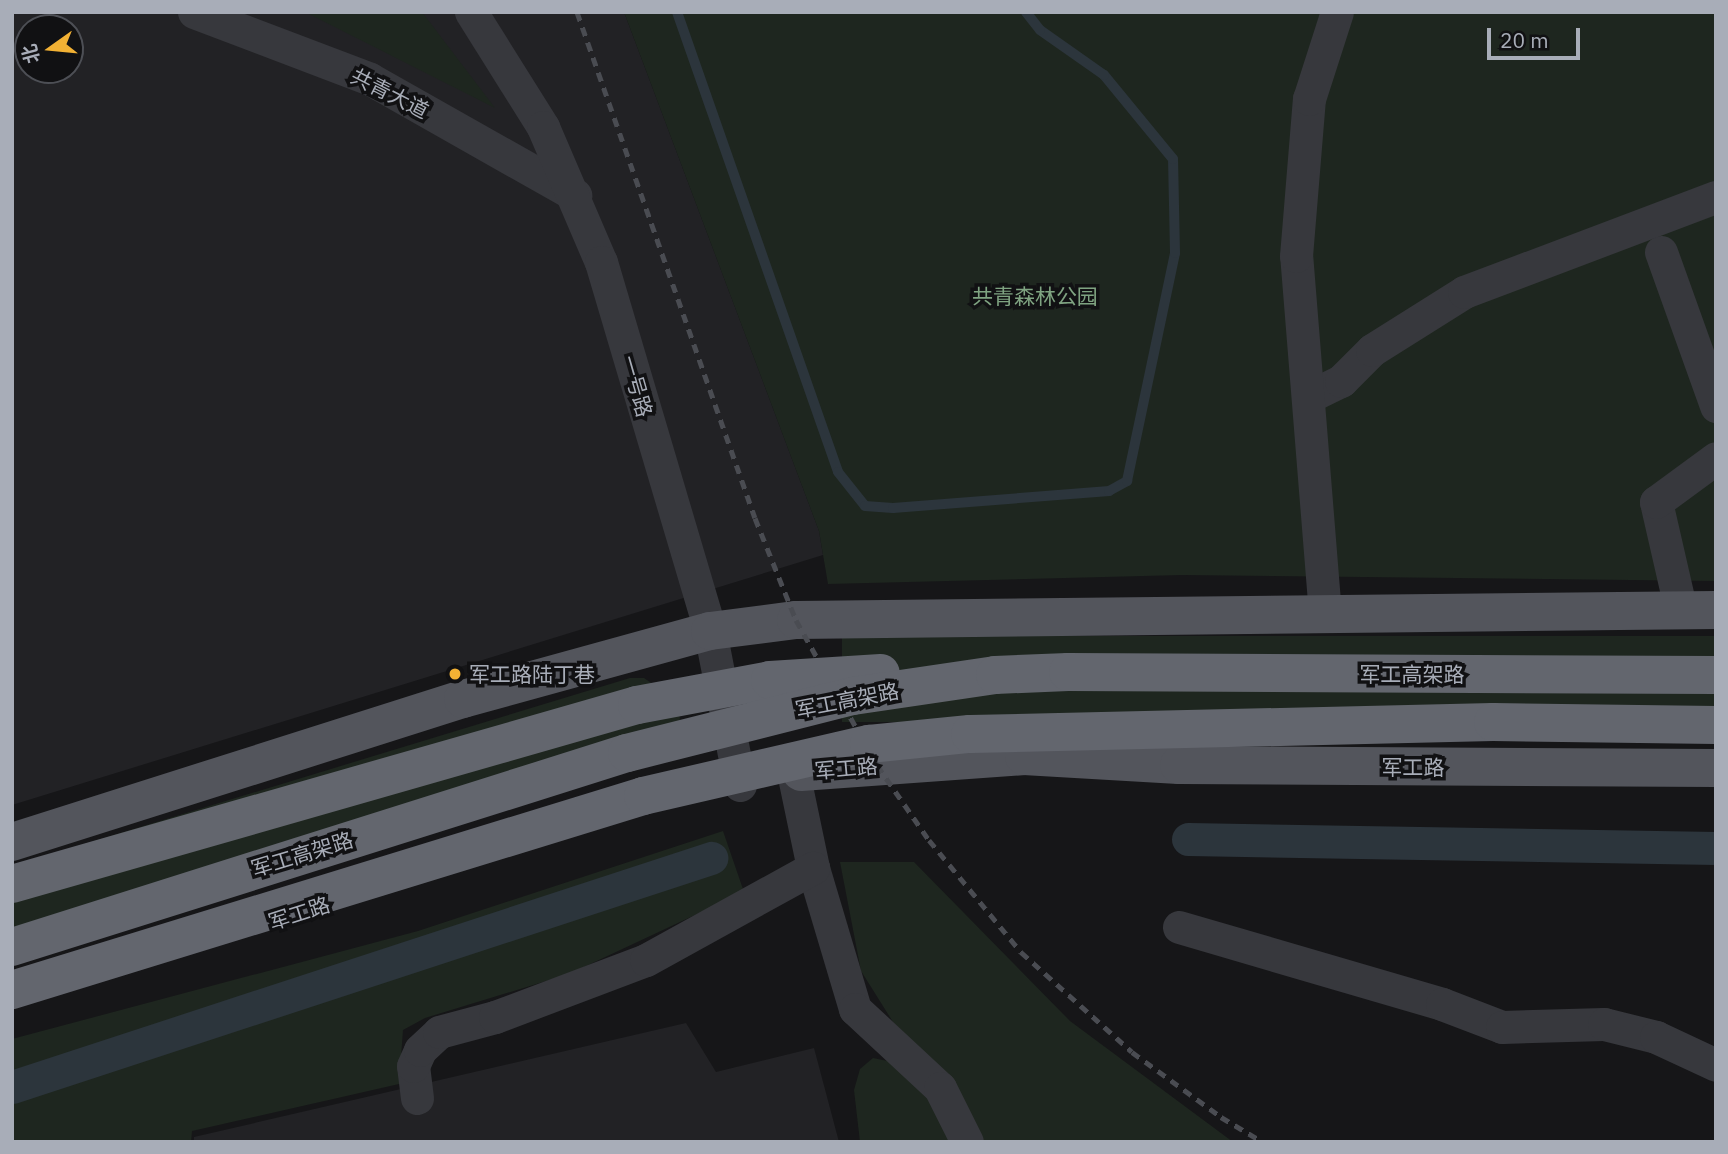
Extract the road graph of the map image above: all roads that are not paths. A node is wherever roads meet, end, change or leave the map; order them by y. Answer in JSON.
{"nodes":[{"id":1,"x":194,"y":12,"type":"edge"},
{"id":2,"x":471,"y":12,"type":"edge"},
{"id":3,"x":1337,"y":12,"type":"edge"},
{"id":4,"x":575,"y":195,"type":"junction"},
{"id":5,"x":1716,"y":197,"type":"edge"},
{"id":6,"x":1661,"y":251,"type":"dead end"},
{"id":7,"x":1308,"y":397,"type":"junction"},
{"id":8,"x":1716,"y":406,"type":"edge"},
{"id":9,"x":1716,"y":458,"type":"edge"},
{"id":10,"x":1698,"y":611,"type":"edge"},
{"id":11,"x":1325,"y":614,"type":"junction"},
{"id":12,"x":710,"y":631,"type":"junction"},
{"id":13,"x":995,"y":675,"type":"junction"},
{"id":14,"x":1716,"y":675,"type":"edge"},
{"id":15,"x":1716,"y":724,"type":"edge"},
{"id":16,"x":1716,"y":768,"type":"edge"},
{"id":17,"x":793,"y":772,"type":"junction"},
{"id":18,"x":740,"y":785,"type":"junction"},
{"id":19,"x":12,"y":842,"type":"edge"},
{"id":20,"x":813,"y":869,"type":"junction"},
{"id":21,"x":12,"y":884,"type":"edge"},
{"id":22,"x":1179,"y":927,"type":"dead end"},
{"id":23,"x":12,"y":947,"type":"edge"},
{"id":24,"x":12,"y":990,"type":"edge"},
{"id":25,"x":12,"y":1010,"type":"edge"},
{"id":26,"x":1716,"y":1065,"type":"edge"},
{"id":27,"x":417,"y":1098,"type":"dead end"},
{"id":28,"x":967,"y":1142,"type":"edge"}],
"edges":[{"from":1,"to":4,"type":"street","name":"共青大道"},
{"from":2,"to":4,"type":"street","name":"一号路"},
{"from":3,"to":7,"type":"street"},
{"from":4,"to":12,"type":"street","name":"一号路"},
{"from":5,"to":7,"type":"street"},
{"from":6,"to":8,"type":"street"},
{"from":7,"to":11,"type":"street"},
{"from":9,"to":10,"type":"street"},
{"from":10,"to":11,"type":"main road"},
{"from":11,"to":12,"type":"main road"},
{"from":12,"to":18,"type":"street","name":"一号路"},
{"from":12,"to":19,"type":"main road"},
{"from":13,"to":14,"type":"highway","name":"军工高架路","bridge":true},
{"from":13,"to":21,"type":"highway","bridge":true},
{"from":13,"to":23,"type":"highway","name":"军工高架路","bridge":true},
{"from":15,"to":24,"type":"highway","bridge":true},
{"from":16,"to":17,"type":"main road","name":"军工路"},
{"from":17,"to":18,"type":"main road","name":"军工路"},
{"from":17,"to":20,"type":"street"},
{"from":18,"to":25,"type":"main road","name":"军工路"},
{"from":20,"to":27,"type":"street"},
{"from":20,"to":28,"type":"street"},
{"from":22,"to":26,"type":"street"}]}
